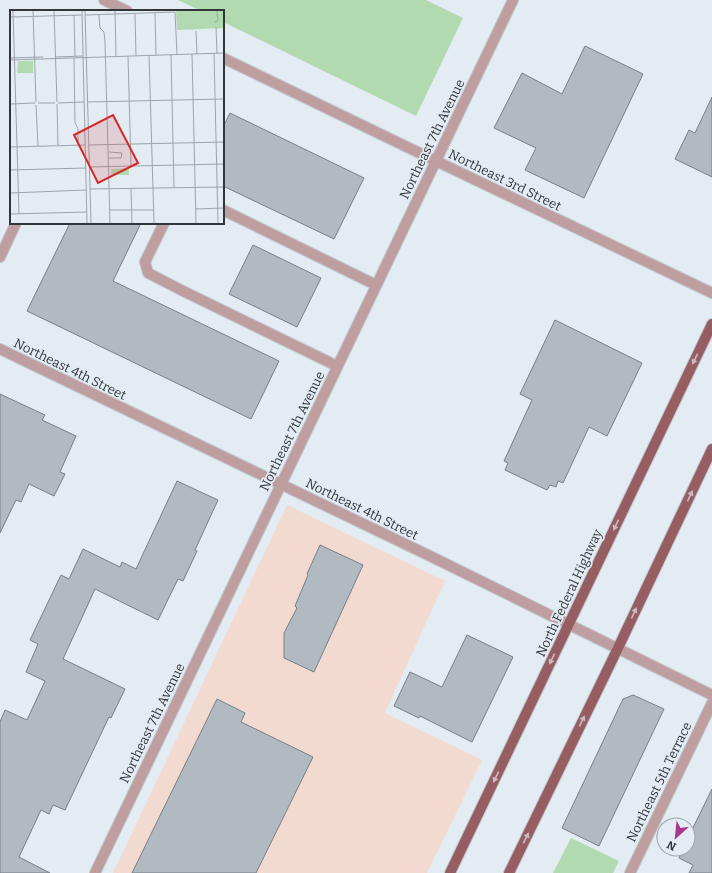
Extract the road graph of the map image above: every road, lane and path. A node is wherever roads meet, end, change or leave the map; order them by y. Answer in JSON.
{"nodes":[{"id":1,"x":104,"y":0,"type":"edge"},
{"id":2,"x":513,"y":0,"type":"edge"},
{"id":3,"x":122,"y":10,"type":"edge"},
{"id":4,"x":224,"y":58,"type":"edge"},
{"id":5,"x":436,"y":161,"type":"junction"},
{"id":6,"x":224,"y":210,"type":"edge"},
{"id":7,"x":16,"y":224,"type":"edge"},
{"id":8,"x":164,"y":224,"type":"edge"},
{"id":9,"x":0,"y":257,"type":"edge"},
{"id":10,"x":376,"y":285,"type":"junction"},
{"id":11,"x":712,"y":293,"type":"edge"},
{"id":12,"x":712,"y":324,"type":"edge"},
{"id":13,"x":0,"y":349,"type":"edge"},
{"id":14,"x":337,"y":366,"type":"junction"},
{"id":15,"x":712,"y":449,"type":"edge"},
{"id":16,"x":281,"y":484,"type":"junction"},
{"id":17,"x":569,"y":624,"type":"junction"},
{"id":18,"x":618,"y":648,"type":"junction"},
{"id":19,"x":712,"y":694,"type":"edge"},
{"id":20,"x":712,"y":703,"type":"edge"},
{"id":21,"x":95,"y":873,"type":"edge"},
{"id":22,"x":450,"y":873,"type":"edge"},
{"id":23,"x":509,"y":873,"type":"edge"},
{"id":24,"x":630,"y":873,"type":"edge"}],
"edges":[{"from":1,"to":3,"type":"street"},
{"from":2,"to":5,"type":"street","name":"Northeast 7th Avenue"},
{"from":4,"to":5,"type":"street","name":"Northeast 3rd Street"},
{"from":5,"to":10,"type":"street","name":"Northeast 7th Avenue"},
{"from":5,"to":11,"type":"street","name":"Northeast 3rd Street"},
{"from":6,"to":10,"type":"street"},
{"from":7,"to":9,"type":"street"},
{"from":8,"to":14,"type":"street"},
{"from":10,"to":14,"type":"street","name":"Northeast 7th Avenue"},
{"from":12,"to":17,"type":"main road","name":"North Federal Highway","one_way":true},
{"from":13,"to":16,"type":"street","name":"Northeast 4th Street"},
{"from":14,"to":16,"type":"street","name":"Northeast 7th Avenue"},
{"from":18,"to":15,"type":"main road","one_way":true},
{"from":16,"to":17,"type":"street","name":"Northeast 4th Street"},
{"from":16,"to":21,"type":"street","name":"Northeast 7th Avenue"},
{"from":17,"to":18,"type":"street","name":"Northeast 4th Street"},
{"from":17,"to":22,"type":"main road","name":"North Federal Highway","one_way":true},
{"from":18,"to":19,"type":"street","name":"Northeast 4th Street"},
{"from":23,"to":18,"type":"main road","one_way":true},
{"from":20,"to":24,"type":"street","name":"Northeast 5th Terrace"}]}
